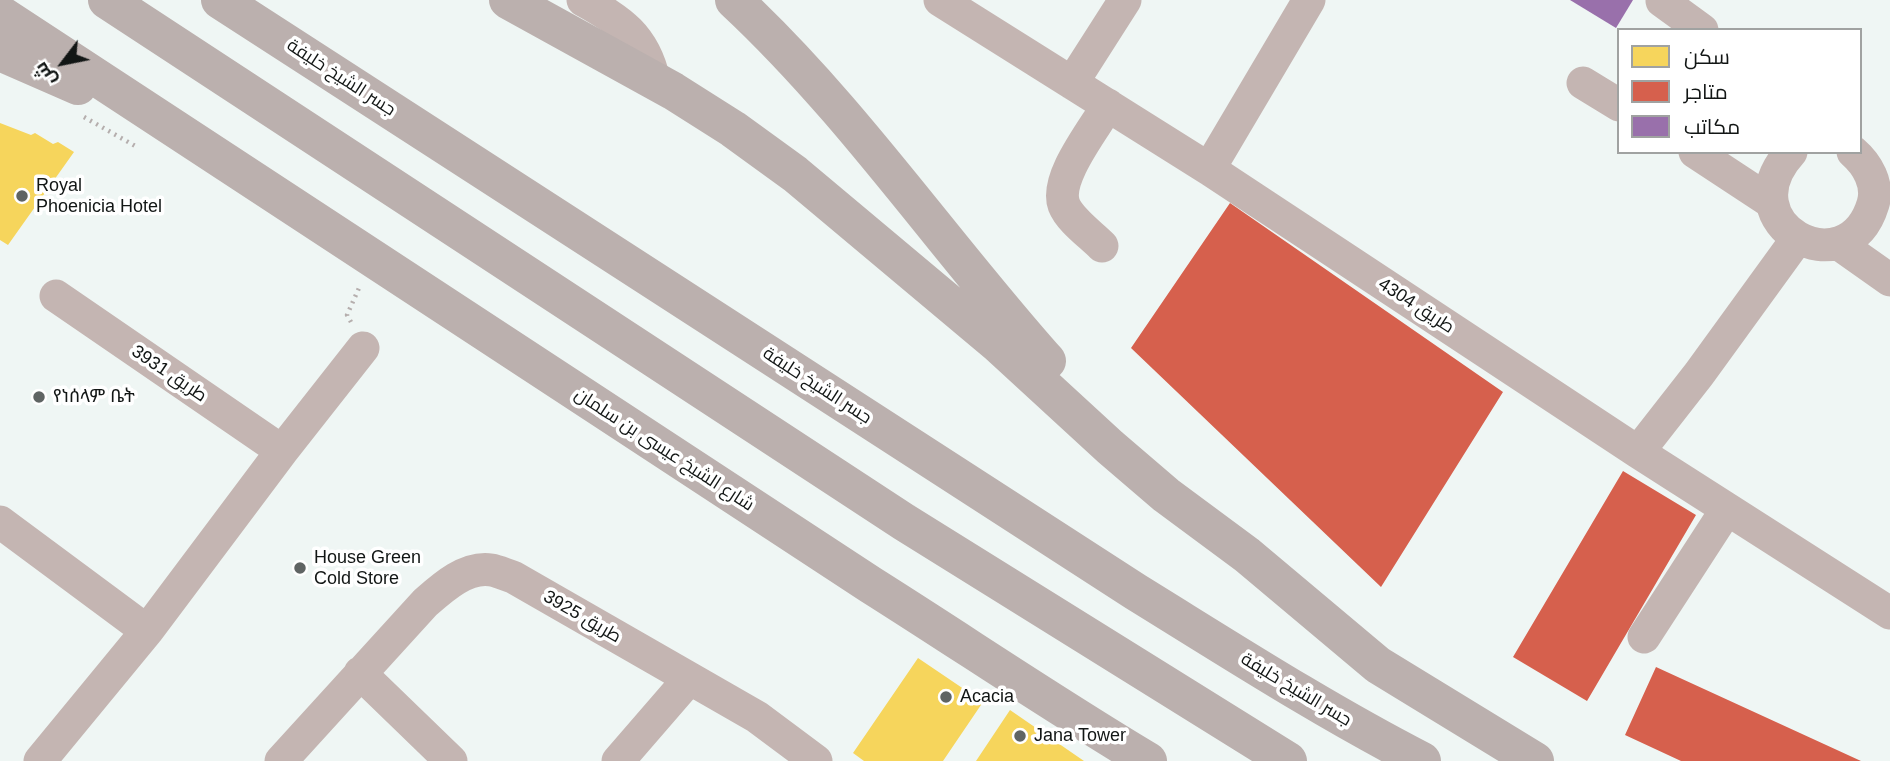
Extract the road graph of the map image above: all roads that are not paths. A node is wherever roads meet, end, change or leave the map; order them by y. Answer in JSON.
{"nodes":[{"id":1,"x":107,"y":0,"type":"edge"},
{"id":2,"x":220,"y":0,"type":"edge"},
{"id":3,"x":508,"y":0,"type":"edge"},
{"id":4,"x":583,"y":0,"type":"edge"},
{"id":5,"x":734,"y":0,"type":"edge"},
{"id":6,"x":940,"y":0,"type":"edge"},
{"id":7,"x":1125,"y":0,"type":"edge"},
{"id":8,"x":1309,"y":0,"type":"edge"},
{"id":9,"x":1662,"y":1,"type":"edge"},
{"id":10,"x":0,"y":14,"type":"edge"},
{"id":11,"x":1699,"y":28,"type":"edge"},
{"id":12,"x":0,"y":52,"type":"edge"},
{"id":13,"x":653,"y":80,"type":"junction"},
{"id":14,"x":1072,"y":83,"type":"junction"},
{"id":15,"x":1583,"y":83,"type":"dead end"},
{"id":16,"x":1617,"y":104,"type":"edge"},
{"id":17,"x":1108,"y":105,"type":"junction"},
{"id":18,"x":183,"y":134,"type":"junction"},
{"id":19,"x":1698,"y":154,"type":"edge"},
{"id":20,"x":1789,"y":154,"type":"edge"},
{"id":21,"x":1856,"y":154,"type":"edge"},
{"id":22,"x":1209,"y":169,"type":"junction"},
{"id":23,"x":1881,"y":180,"type":"edge"},
{"id":24,"x":1771,"y":202,"type":"junction"},
{"id":25,"x":1797,"y":239,"type":"junction"},
{"id":26,"x":1839,"y":244,"type":"junction"},
{"id":27,"x":1102,"y":246,"type":"dead end"},
{"id":28,"x":1890,"y":280,"type":"edge"},
{"id":29,"x":56,"y":296,"type":"dead end"},
{"id":30,"x":363,"y":348,"type":"road end"},
{"id":31,"x":282,"y":451,"type":"junction"},
{"id":32,"x":1638,"y":452,"type":"junction"},
{"id":33,"x":1727,"y":509,"type":"junction"},
{"id":34,"x":0,"y":522,"type":"edge"},
{"id":35,"x":1247,"y":555,"type":"junction"},
{"id":36,"x":1890,"y":612,"type":"edge"},
{"id":37,"x":147,"y":631,"type":"junction"},
{"id":38,"x":1644,"y":637,"type":"dead end"},
{"id":39,"x":360,"y":673,"type":"junction"},
{"id":40,"x":690,"y":678,"type":"junction"},
{"id":41,"x":798,"y":756,"type":"edge"},
{"id":42,"x":40,"y":761,"type":"edge"},
{"id":43,"x":281,"y":761,"type":"edge"},
{"id":44,"x":451,"y":761,"type":"edge"},
{"id":45,"x":618,"y":761,"type":"edge"},
{"id":46,"x":1148,"y":761,"type":"edge"},
{"id":47,"x":1288,"y":761,"type":"edge"},
{"id":48,"x":1422,"y":761,"type":"edge"},
{"id":49,"x":1535,"y":761,"type":"edge"}],
"edges":[{"from":1,"to":47,"type":"highway"},
{"from":2,"to":48,"type":"highway","name":"جسر الشيخ خليفة"},
{"from":3,"to":13,"type":"highway"},
{"from":4,"to":13,"type":"street"},
{"from":5,"to":35,"type":"highway"},
{"from":6,"to":14,"type":"street","name":"طريق 4304"},
{"from":7,"to":14,"type":"street"},
{"from":8,"to":22,"type":"street"},
{"from":9,"to":11,"type":"street"},
{"from":10,"to":18,"type":"highway"},
{"from":12,"to":18,"type":"highway"},
{"from":13,"to":35,"type":"highway"},
{"from":14,"to":17,"type":"street","name":"طريق 4304"},
{"from":15,"to":16,"type":"street"},
{"from":17,"to":22,"type":"street","name":"طريق 4304"},
{"from":17,"to":27,"type":"street"},
{"from":18,"to":46,"type":"highway","name":"شارع الشيخ عيسى بن سلمان"},
{"from":19,"to":24,"type":"street"},
{"from":20,"to":24,"type":"street"},
{"from":21,"to":23,"type":"street"},
{"from":22,"to":32,"type":"street","name":"طريق 4304"},
{"from":23,"to":26,"type":"street"},
{"from":24,"to":25,"type":"street"},
{"from":25,"to":26,"type":"street"},
{"from":25,"to":32,"type":"street"},
{"from":26,"to":28,"type":"street"},
{"from":29,"to":31,"type":"street","name":"طريق 3931"},
{"from":30,"to":31,"type":"street"},
{"from":31,"to":37,"type":"street"},
{"from":32,"to":33,"type":"street","name":"طريق 4304"},
{"from":33,"to":36,"type":"street","name":"طريق 4304"},
{"from":33,"to":38,"type":"street"},
{"from":34,"to":37,"type":"street"},
{"from":35,"to":49,"type":"highway"},
{"from":37,"to":42,"type":"street"},
{"from":39,"to":40,"type":"street","name":"طريق 3925"},
{"from":39,"to":43,"type":"street","name":"طريق 3925"},
{"from":39,"to":44,"type":"street"},
{"from":40,"to":41,"type":"street","name":"طريق 3925"},
{"from":40,"to":45,"type":"street"}]}
